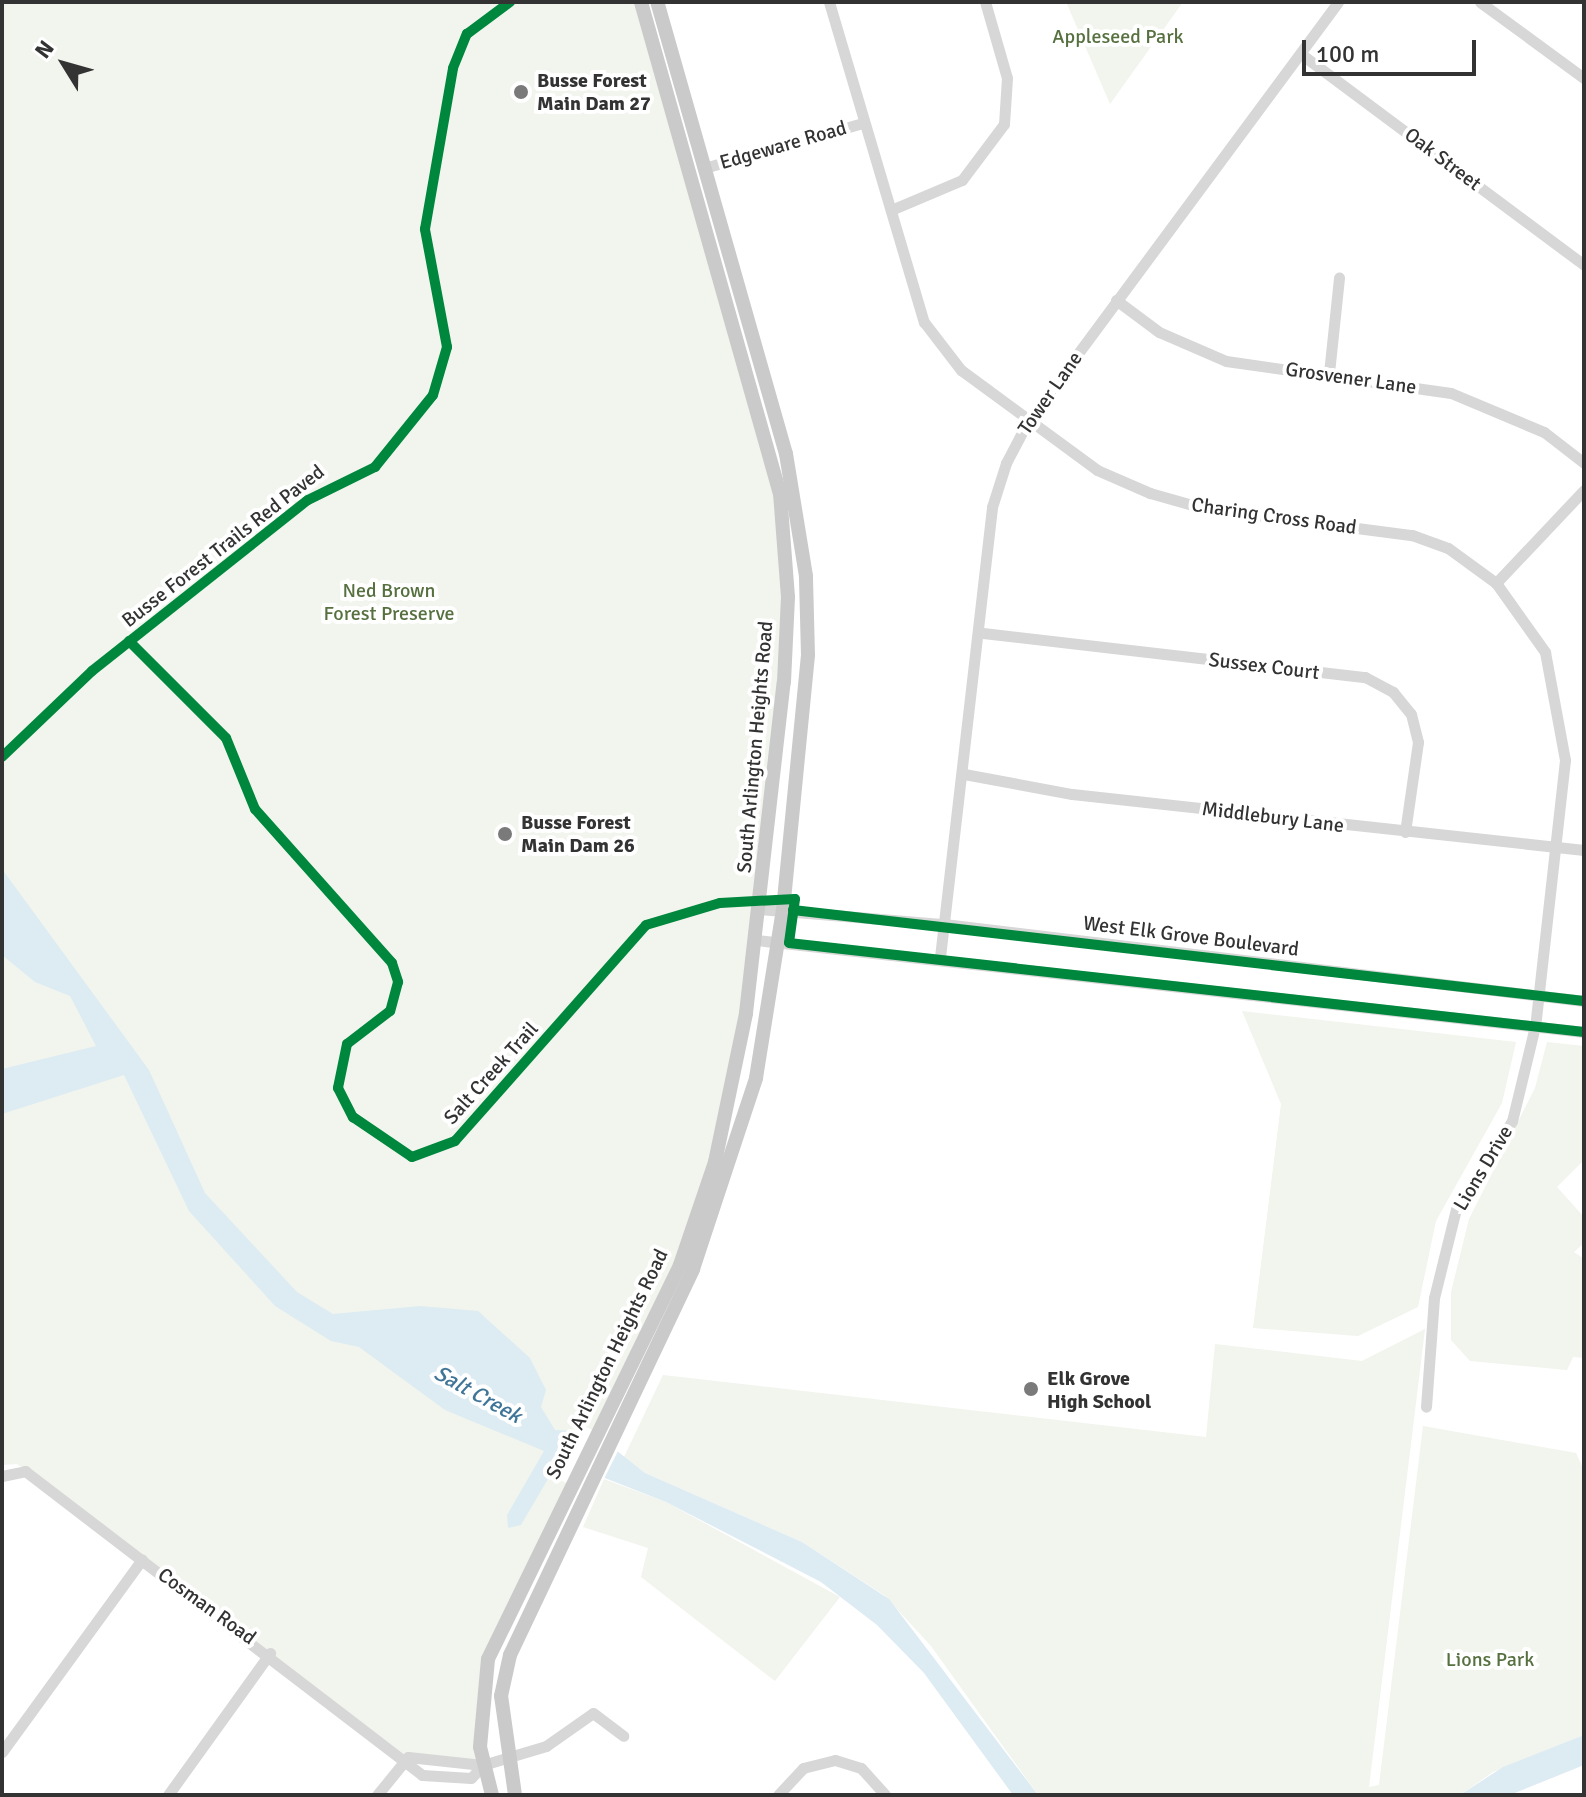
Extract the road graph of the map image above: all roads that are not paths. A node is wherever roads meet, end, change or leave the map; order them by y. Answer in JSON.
{"nodes":[{"id":1,"x":641,"y":2,"type":"edge"},
{"id":2,"x":657,"y":2,"type":"edge"},
{"id":3,"x":829,"y":2,"type":"edge"},
{"id":4,"x":985,"y":2,"type":"edge"},
{"id":5,"x":1338,"y":2,"type":"edge"},
{"id":6,"x":1480,"y":2,"type":"edge"},
{"id":7,"x":1301,"y":54,"type":"junction"},
{"id":8,"x":1584,"y":78,"type":"edge"},
{"id":9,"x":863,"y":123,"type":"junction"},
{"id":10,"x":704,"y":168,"type":"junction"},
{"id":11,"x":891,"y":210,"type":"junction"},
{"id":12,"x":1584,"y":265,"type":"edge"},
{"id":13,"x":1339,"y":278,"type":"dead end"},
{"id":14,"x":1116,"y":300,"type":"junction"},
{"id":15,"x":1329,"y":373,"type":"junction"},
{"id":16,"x":1028,"y":421,"type":"junction"},
{"id":17,"x":1584,"y":463,"type":"edge"},
{"id":18,"x":1584,"y":490,"type":"edge"},
{"id":19,"x":1496,"y":583,"type":"junction"},
{"id":20,"x":983,"y":633,"type":"junction"},
{"id":21,"x":964,"y":774,"type":"junction"},
{"id":22,"x":1405,"y":832,"type":"junction"},
{"id":23,"x":1556,"y":847,"type":"junction"},
{"id":24,"x":1584,"y":850,"type":"edge"},
{"id":25,"x":760,"y":909,"type":"junction"},
{"id":26,"x":783,"y":910,"type":"junction"},
{"id":27,"x":944,"y":924,"type":"junction"},
{"id":28,"x":756,"y":940,"type":"junction"},
{"id":29,"x":779,"y":941,"type":"junction"},
{"id":30,"x":940,"y":957,"type":"junction"},
{"id":31,"x":1539,"y":997,"type":"junction"},
{"id":32,"x":1584,"y":1001,"type":"edge"},
{"id":33,"x":1535,"y":1026,"type":"junction"},
{"id":34,"x":1584,"y":1032,"type":"edge"},
{"id":35,"x":1426,"y":1407,"type":"dead end"},
{"id":36,"x":607,"y":1429,"type":"junction"},
{"id":37,"x":2,"y":1476,"type":"edge"},
{"id":38,"x":578,"y":1489,"type":"junction"},
{"id":39,"x":142,"y":1559,"type":"junction"},
{"id":40,"x":270,"y":1653,"type":"junction"},
{"id":41,"x":623,"y":1736,"type":"dead end"},
{"id":42,"x":2,"y":1752,"type":"edge"},
{"id":43,"x":408,"y":1757,"type":"junction"},
{"id":44,"x":505,"y":1759,"type":"junction"},
{"id":45,"x":483,"y":1765,"type":"junction"},
{"id":46,"x":168,"y":1795,"type":"edge"},
{"id":47,"x":377,"y":1795,"type":"edge"},
{"id":48,"x":492,"y":1795,"type":"edge"},
{"id":49,"x":515,"y":1795,"type":"edge"},
{"id":50,"x":778,"y":1795,"type":"edge"},
{"id":51,"x":885,"y":1795,"type":"edge"}],
"edges":[{"from":1,"to":25,"type":"main road","name":"South Arlington Heights Road"},
{"from":2,"to":10,"type":"main road","name":"South Arlington Heights Road"},
{"from":3,"to":9,"type":"street","name":"Charing Cross Road"},
{"from":4,"to":11,"type":"street"},
{"from":5,"to":7,"type":"street","name":"Tower Lane"},
{"from":6,"to":8,"type":"street"},
{"from":7,"to":12,"type":"street","name":"Oak Street"},
{"from":7,"to":14,"type":"street","name":"Tower Lane"},
{"from":9,"to":10,"type":"street","name":"Edgeware Road"},
{"from":9,"to":11,"type":"street","name":"Charing Cross Road"},
{"from":10,"to":26,"type":"main road","name":"South Arlington Heights Road"},
{"from":11,"to":16,"type":"street","name":"Charing Cross Road"},
{"from":13,"to":15,"type":"street"},
{"from":14,"to":15,"type":"street","name":"Grosvener Lane"},
{"from":14,"to":16,"type":"street","name":"Tower Lane"},
{"from":15,"to":17,"type":"street","name":"Grosvener Lane"},
{"from":16,"to":19,"type":"street","name":"Charing Cross Road"},
{"from":16,"to":20,"type":"street","name":"Tower Lane"},
{"from":18,"to":19,"type":"street"},
{"from":19,"to":23,"type":"street","name":"Charing Cross Road"},
{"from":20,"to":21,"type":"street","name":"Tower Lane"},
{"from":20,"to":22,"type":"street","name":"Sussex Court"},
{"from":21,"to":22,"type":"street","name":"Middlebury Lane"},
{"from":21,"to":27,"type":"street","name":"Tower Lane"},
{"from":22,"to":23,"type":"street","name":"Middlebury Lane"},
{"from":23,"to":24,"type":"street","name":"Middlebury Lane"},
{"from":23,"to":31,"type":"street","name":"Charing Cross Road"},
{"from":25,"to":26,"type":"street","name":"West Elk Grove Boulevard"},
{"from":25,"to":28,"type":"main road","name":"South Arlington Heights Road"},
{"from":26,"to":27,"type":"street","name":"West Elk Grove Boulevard"},
{"from":26,"to":29,"type":"main road","name":"South Arlington Heights Road"},
{"from":27,"to":30,"type":"street","name":"Tower Lane"},
{"from":27,"to":31,"type":"street","name":"West Elk Grove Boulevard"},
{"from":28,"to":29,"type":"street"},
{"from":28,"to":36,"type":"main road","name":"South Arlington Heights Road"},
{"from":29,"to":30,"type":"street"},
{"from":29,"to":36,"type":"main road","name":"South Arlington Heights Road"},
{"from":30,"to":33,"type":"street"},
{"from":31,"to":32,"type":"street","name":"West Elk Grove Boulevard"},
{"from":31,"to":33,"type":"street","name":"Charing Cross Road"},
{"from":33,"to":34,"type":"street"},
{"from":33,"to":35,"type":"street","name":"Lions Drive"},
{"from":36,"to":38,"type":"main road","name":"South Arlington Heights Road"},
{"from":37,"to":39,"type":"street","name":"Cosman Road"},
{"from":38,"to":44,"type":"main road","name":"South Arlington Heights Road"},
{"from":38,"to":45,"type":"main road","name":"South Arlington Heights Road"},
{"from":39,"to":40,"type":"street","name":"Cosman Road"},
{"from":39,"to":42,"type":"street"},
{"from":40,"to":43,"type":"street","name":"Cosman Road"},
{"from":40,"to":46,"type":"street"},
{"from":41,"to":44,"type":"street","name":"Cosman Road"},
{"from":43,"to":45,"type":"street"},
{"from":43,"to":45,"type":"street","name":"Cosman Road"},
{"from":43,"to":47,"type":"street"},
{"from":44,"to":45,"type":"street","name":"Cosman Road"},
{"from":44,"to":49,"type":"main road","name":"South Arlington Heights Road"},
{"from":45,"to":48,"type":"main road","name":"South Arlington Heights Road"},
{"from":50,"to":51,"type":"street"}]}
